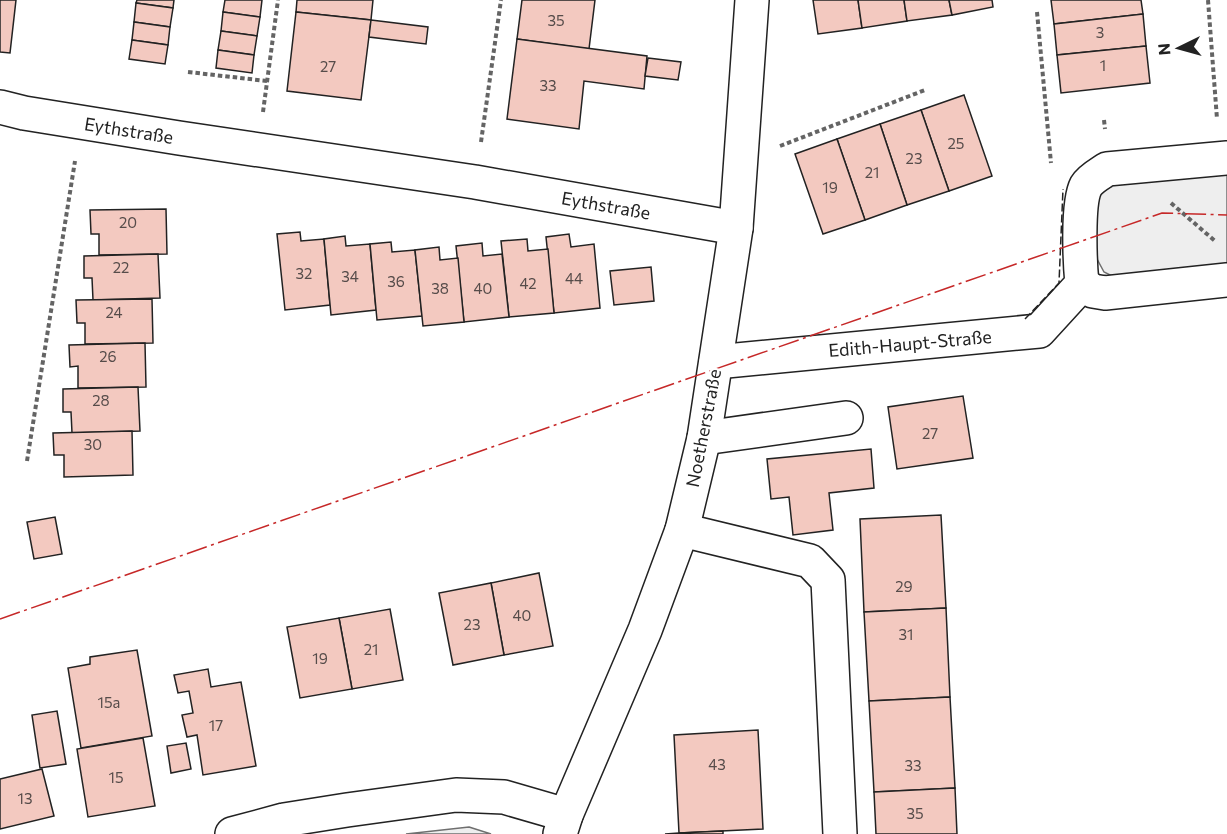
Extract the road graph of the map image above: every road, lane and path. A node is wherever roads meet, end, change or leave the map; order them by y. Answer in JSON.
{"nodes":[{"id":1,"x":278,"y":0,"type":"edge"},
{"id":2,"x":501,"y":0,"type":"edge"},
{"id":3,"x":752,"y":0,"type":"edge"},
{"id":4,"x":1208,"y":0,"type":"edge"},
{"id":5,"x":1036,"y":12,"type":"dead end"},
{"id":6,"x":188,"y":72,"type":"dead end"},
{"id":7,"x":267,"y":81,"type":"junction"},
{"id":8,"x":925,"y":90,"type":"dead end"},
{"id":9,"x":0,"y":107,"type":"edge"},
{"id":10,"x":81,"y":122,"type":"junction"},
{"id":11,"x":258,"y":150,"type":"junction"},
{"id":12,"x":1223,"y":158,"type":"edge"},
{"id":13,"x":741,"y":162,"type":"junction"},
{"id":14,"x":1130,"y":167,"type":"junction"},
{"id":15,"x":1092,"y":179,"type":"junction"},
{"id":16,"x":475,"y":182,"type":"junction"},
{"id":17,"x":736,"y":228,"type":"junction"},
{"id":18,"x":1218,"y":244,"type":"dead end"},
{"id":19,"x":1227,"y":280,"type":"edge"},
{"id":20,"x":1082,"y":284,"type":"junction"},
{"id":21,"x":716,"y":362,"type":"junction"},
{"id":22,"x":846,"y":418,"type":"dead end"},
{"id":23,"x":704,"y":438,"type":"junction"},
{"id":24,"x":27,"y":461,"type":"dead end"},
{"id":25,"x":682,"y":530,"type":"junction"},
{"id":26,"x":563,"y":824,"type":"edge"},
{"id":27,"x":232,"y":834,"type":"edge"},
{"id":28,"x":840,"y":834,"type":"edge"}],
"edges":[{"from":1,"to":7,"type":"path"},
{"from":2,"to":16,"type":"path"},
{"from":3,"to":13,"type":"street","name":"Noetherstraße"},
{"from":4,"to":12,"type":"path"},
{"from":5,"to":15,"type":"path"},
{"from":6,"to":7,"type":"path"},
{"from":7,"to":11,"type":"path"},
{"from":8,"to":13,"type":"path"},
{"from":9,"to":10,"type":"street","name":"Eythstraße"},
{"from":10,"to":11,"type":"street","name":"Eythstraße"},
{"from":10,"to":24,"type":"path"},
{"from":11,"to":16,"type":"street","name":"Eythstraße"},
{"from":12,"to":14,"type":"street"},
{"from":13,"to":17,"type":"street","name":"Noetherstraße"},
{"from":14,"to":15,"type":"street"},
{"from":14,"to":18,"type":"path"},
{"from":15,"to":20,"type":"street"},
{"from":16,"to":17,"type":"street","name":"Eythstraße"},
{"from":17,"to":21,"type":"street","name":"Noetherstraße"},
{"from":19,"to":20,"type":"street"},
{"from":20,"to":21,"type":"street","name":"Edith-Haupt-Straße"},
{"from":21,"to":23,"type":"street","name":"Noetherstraße"},
{"from":22,"to":23,"type":"street"},
{"from":23,"to":25,"type":"street","name":"Noetherstraße"},
{"from":25,"to":26,"type":"street","name":"Noetherstraße"},
{"from":25,"to":28,"type":"street"},
{"from":26,"to":27,"type":"street"}]}
